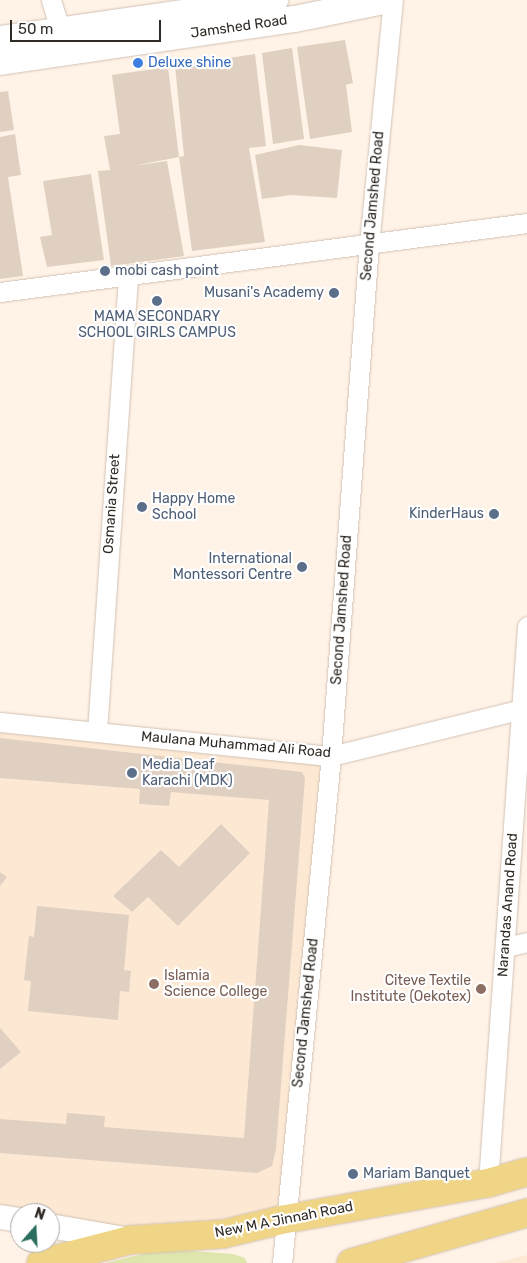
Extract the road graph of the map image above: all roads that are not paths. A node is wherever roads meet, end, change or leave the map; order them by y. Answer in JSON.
{"nodes":[{"id":1,"x":51,"y":0,"type":"edge"},
{"id":2,"x":275,"y":0,"type":"edge"},
{"id":3,"x":388,"y":0,"type":"edge"},
{"id":4,"x":393,"y":0,"type":"edge"},
{"id":5,"x":60,"y":30,"type":"junction"},
{"id":6,"x":0,"y":39,"type":"edge"},
{"id":7,"x":0,"y":62,"type":"edge"},
{"id":8,"x":527,"y":223,"type":"edge"},
{"id":9,"x":369,"y":244,"type":"junction"},
{"id":10,"x":128,"y":276,"type":"junction"},
{"id":11,"x":0,"y":292,"type":"edge"},
{"id":12,"x":527,"y":626,"type":"edge"},
{"id":13,"x":525,"y":709,"type":"edge"},
{"id":14,"x":0,"y":722,"type":"edge"},
{"id":15,"x":97,"y":732,"type":"junction"},
{"id":16,"x":331,"y":756,"type":"junction"},
{"id":17,"x":527,"y":942,"type":"edge"},
{"id":18,"x":506,"y":947,"type":"junction"},
{"id":19,"x":527,"y":1172,"type":"edge"},
{"id":20,"x":488,"y":1183,"type":"junction"},
{"id":21,"x":527,"y":1213,"type":"edge"},
{"id":22,"x":286,"y":1219,"type":"junction"},
{"id":23,"x":60,"y":1228,"type":"edge"},
{"id":24,"x":130,"y":1240,"type":"junction"},
{"id":25,"x":41,"y":1263,"type":"edge"},
{"id":26,"x":282,"y":1263,"type":"edge"},
{"id":27,"x":351,"y":1263,"type":"edge"}],
"edges":[{"from":1,"to":5,"type":"street"},
{"from":2,"to":5,"type":"main road","name":"Jamshed Road"},
{"from":3,"to":7,"type":"main road","name":"Jamshed Road"},
{"from":4,"to":9,"type":"street","name":"Second Jamshed Road"},
{"from":5,"to":6,"type":"main road","name":"Jamshed Road"},
{"from":8,"to":9,"type":"street"},
{"from":9,"to":10,"type":"street"},
{"from":9,"to":16,"type":"street","name":"Second Jamshed Road"},
{"from":10,"to":11,"type":"street"},
{"from":10,"to":15,"type":"street","name":"Osmania Street"},
{"from":12,"to":13,"type":"street","name":"Narandas Anand Road"},
{"from":13,"to":16,"type":"street","name":"Maulana Muhammad Ali Road"},
{"from":13,"to":18,"type":"street","name":"Narandas Anand Road"},
{"from":14,"to":15,"type":"street","name":"Maulana Muhammad Ali Road"},
{"from":15,"to":16,"type":"street","name":"Maulana Muhammad Ali Road"},
{"from":16,"to":22,"type":"street","name":"Second Jamshed Road"},
{"from":17,"to":18,"type":"street"},
{"from":18,"to":20,"type":"street","name":"Narandas Anand Road"},
{"from":19,"to":20,"type":"main road","name":"New M A Jinnah Road"},
{"from":20,"to":22,"type":"main road","name":"New M A Jinnah Road"},
{"from":21,"to":27,"type":"main road"},
{"from":22,"to":24,"type":"main road","name":"New M A Jinnah Road"},
{"from":22,"to":26,"type":"street","name":"Second Jamshed Road"},
{"from":23,"to":24,"type":"street"},
{"from":24,"to":25,"type":"main road","name":"New M A Jinnah Road"}]}
